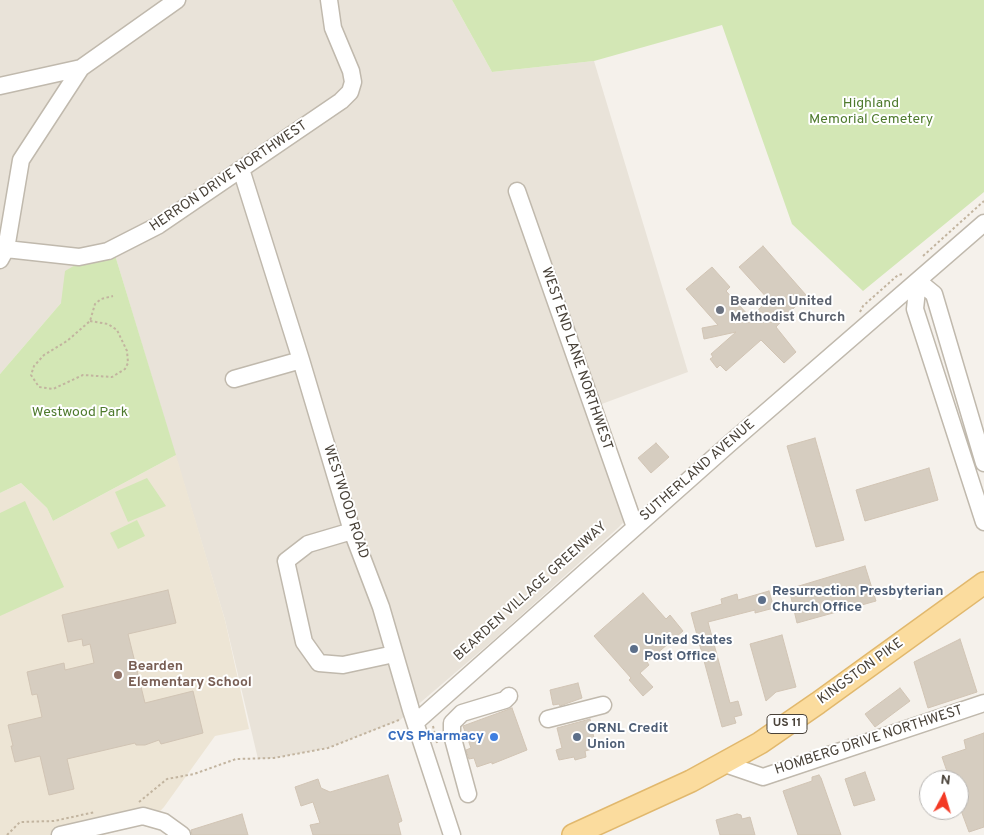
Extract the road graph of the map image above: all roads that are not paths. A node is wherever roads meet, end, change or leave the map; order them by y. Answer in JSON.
{"nodes":[{"id":1,"x":177,"y":0,"type":"edge"},
{"id":2,"x":328,"y":0,"type":"edge"},
{"id":3,"x":81,"y":68,"type":"junction"},
{"id":4,"x":0,"y":86,"type":"edge"},
{"id":5,"x":240,"y":169,"type":"junction"},
{"id":6,"x":517,"y":191,"type":"dead end"},
{"id":7,"x":984,"y":223,"type":"edge"},
{"id":8,"x":3,"y":254,"type":"edge"},
{"id":9,"x":912,"y":277,"type":"junction"},
{"id":10,"x":301,"y":360,"type":"junction"},
{"id":11,"x":234,"y":380,"type":"dead end"},
{"id":12,"x":984,"y":463,"type":"edge"},
{"id":13,"x":984,"y":522,"type":"edge"},
{"id":14,"x":635,"y":527,"type":"junction"},
{"id":15,"x":352,"y":531,"type":"junction"},
{"id":16,"x":984,"y":583,"type":"edge"},
{"id":17,"x":394,"y":654,"type":"junction"},
{"id":18,"x":509,"y":696,"type":"dead end"},
{"id":19,"x":984,"y":703,"type":"edge"},
{"id":20,"x":603,"y":705,"type":"dead end"},
{"id":21,"x":413,"y":716,"type":"junction"},
{"id":22,"x":548,"y":720,"type":"dead end"},
{"id":23,"x":725,"y":764,"type":"junction"},
{"id":24,"x":468,"y":794,"type":"dead end"},
{"id":25,"x":60,"y":835,"type":"edge"},
{"id":26,"x":182,"y":835,"type":"edge"},
{"id":27,"x":452,"y":835,"type":"edge"},
{"id":28,"x":573,"y":835,"type":"edge"}],
"edges":[{"from":1,"to":3,"type":"street"},
{"from":2,"to":5,"type":"street","name":"HERRON DRIVE NORTHWEST"},
{"from":3,"to":4,"type":"street"},
{"from":3,"to":8,"type":"street"},
{"from":5,"to":8,"type":"street","name":"HERRON DRIVE NORTHWEST"},
{"from":5,"to":10,"type":"street","name":"WESTWOOD ROAD"},
{"from":6,"to":14,"type":"street","name":"WEST END LANE NORTHWEST"},
{"from":7,"to":9,"type":"street","name":"SUTHERLAND AVENUE"},
{"from":9,"to":12,"type":"street"},
{"from":9,"to":13,"type":"street"},
{"from":9,"to":14,"type":"street","name":"SUTHERLAND AVENUE"},
{"from":10,"to":11,"type":"street"},
{"from":10,"to":15,"type":"street","name":"WESTWOOD ROAD"},
{"from":14,"to":21,"type":"street","name":"SUTHERLAND AVENUE"},
{"from":15,"to":17,"type":"street","name":"WESTWOOD ROAD"},
{"from":15,"to":17,"type":"street"},
{"from":16,"to":23,"type":"main road","name":"KINGSTON PIKE","number":"US 11"},
{"from":17,"to":21,"type":"street","name":"WESTWOOD ROAD"},
{"from":18,"to":24,"type":"street"},
{"from":19,"to":23,"type":"street","name":"HOMBERG DRIVE NORTHWEST"},
{"from":20,"to":22,"type":"street"},
{"from":21,"to":27,"type":"street","name":"WESTWOOD ROAD"},
{"from":23,"to":28,"type":"main road","name":"KINGSTON PIKE","number":"US 11"},
{"from":25,"to":26,"type":"street"}]}
